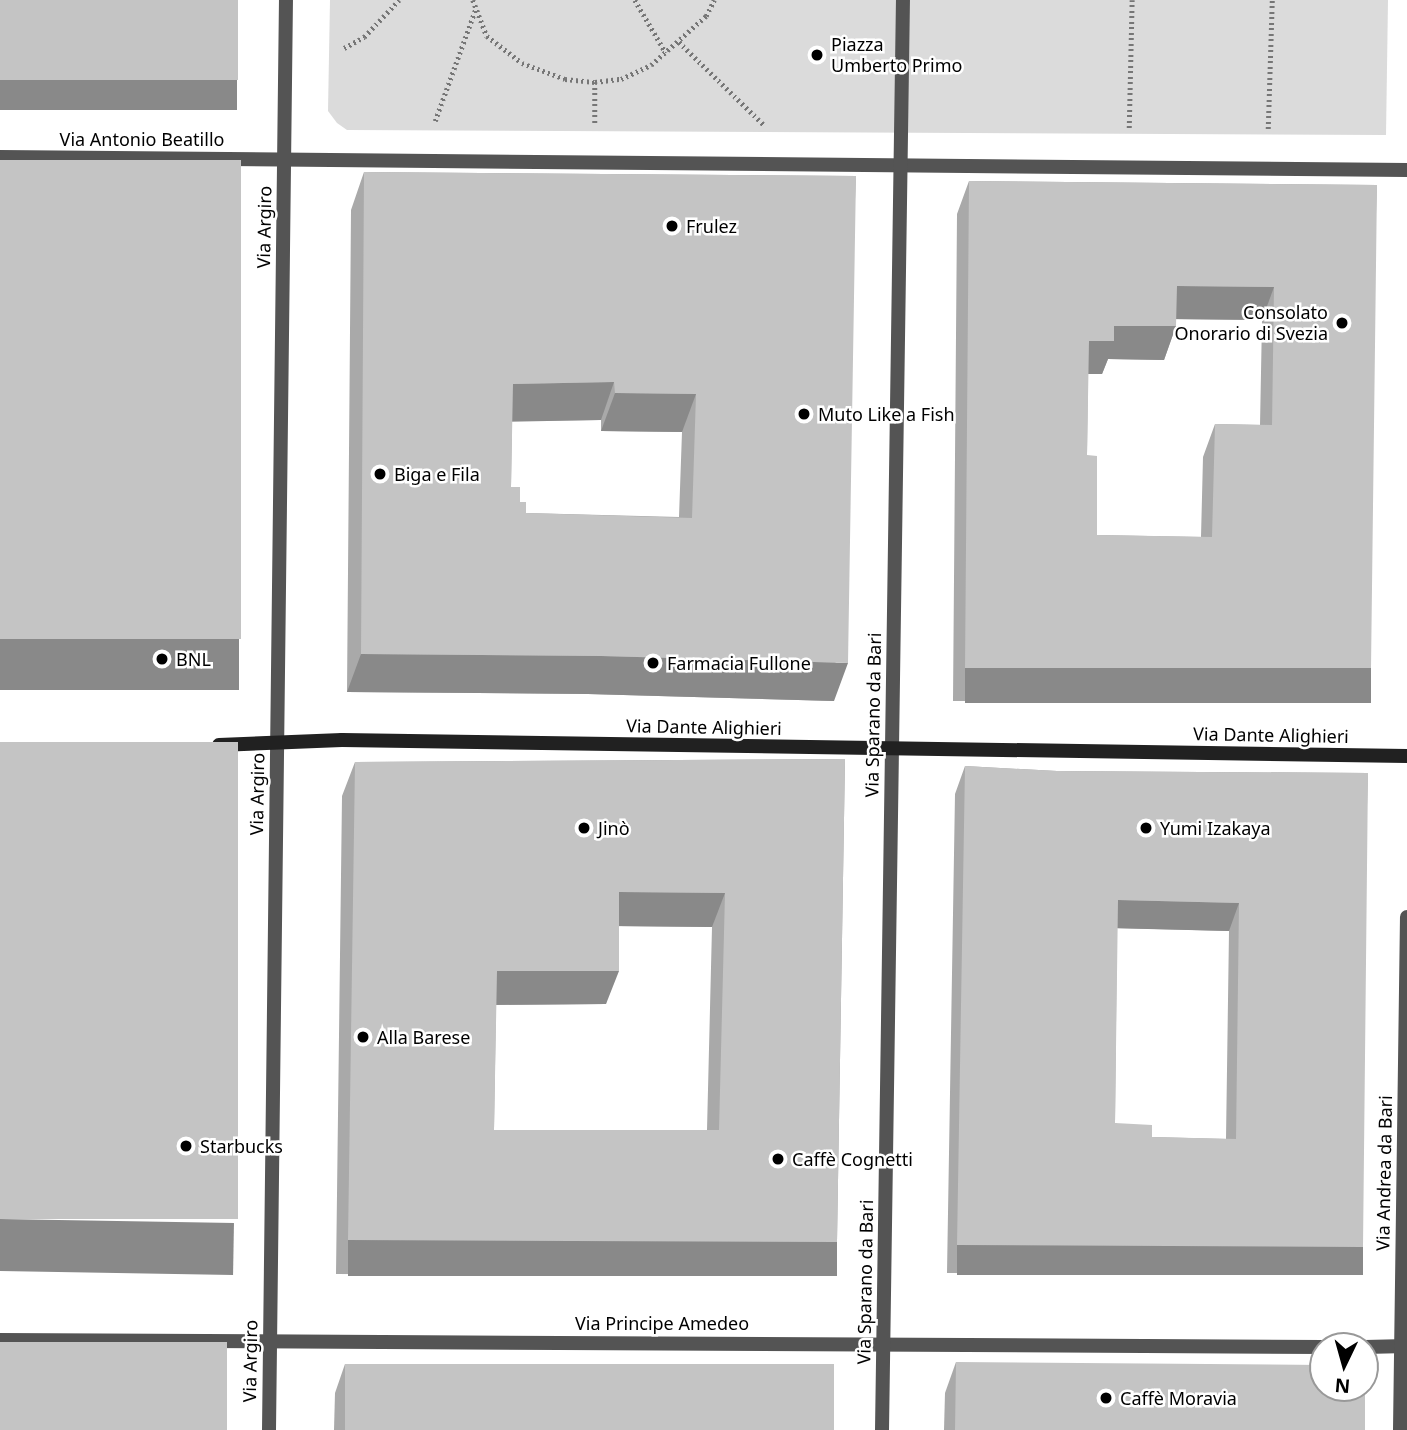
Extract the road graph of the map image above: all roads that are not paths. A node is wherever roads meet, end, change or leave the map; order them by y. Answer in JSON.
{"nodes":[{"id":1,"x":286,"y":0,"type":"edge"},
{"id":2,"x":903,"y":0,"type":"edge"},
{"id":3,"x":0,"y":157,"type":"edge"},
{"id":4,"x":285,"y":159,"type":"junction"},
{"id":5,"x":901,"y":164,"type":"junction"},
{"id":6,"x":1407,"y":170,"type":"edge"},
{"id":7,"x":277,"y":742,"type":"junction"},
{"id":8,"x":198,"y":744,"type":"edge"},
{"id":9,"x":892,"y":749,"type":"junction"},
{"id":10,"x":1407,"y":756,"type":"edge"},
{"id":11,"x":1407,"y":917,"type":"edge"},
{"id":12,"x":0,"y":1340,"type":"edge"},
{"id":13,"x":270,"y":1341,"type":"junction"},
{"id":14,"x":883,"y":1344,"type":"junction"},
{"id":15,"x":1404,"y":1346,"type":"edge"},
{"id":16,"x":1379,"y":1347,"type":"edge"},
{"id":17,"x":1309,"y":1348,"type":"edge"},
{"id":18,"x":269,"y":1430,"type":"edge"},
{"id":19,"x":882,"y":1430,"type":"edge"},
{"id":20,"x":1400,"y":1430,"type":"edge"}],
"edges":[{"from":1,"to":4,"type":"street"},
{"from":2,"to":5,"type":"street","name":"Via Sparano da Bari"},
{"from":3,"to":4,"type":"street","name":"Via Antonio Beatillo"},
{"from":4,"to":5,"type":"street"},
{"from":4,"to":7,"type":"street","name":"Via Argiro"},
{"from":5,"to":6,"type":"street"},
{"from":5,"to":9,"type":"street","name":"Via Sparano da Bari"},
{"from":7,"to":8,"type":"street","name":"Via Dante Alighieri"},
{"from":7,"to":9,"type":"street","name":"Via Dante Alighieri"},
{"from":7,"to":13,"type":"street","name":"Via Argiro"},
{"from":9,"to":10,"type":"street","name":"Via Dante Alighieri"},
{"from":9,"to":14,"type":"street","name":"Via Sparano da Bari"},
{"from":11,"to":15,"type":"street","name":"Via Andrea da Bari"},
{"from":12,"to":13,"type":"street","name":"Via Principe Amedeo"},
{"from":13,"to":14,"type":"street","name":"Via Principe Amedeo"},
{"from":13,"to":18,"type":"street","name":"Via Argiro"},
{"from":14,"to":17,"type":"street","name":"Via Principe Amedeo"},
{"from":14,"to":19,"type":"street","name":"Via Sparano da Bari"},
{"from":15,"to":16,"type":"street"},
{"from":15,"to":20,"type":"street","name":"Via Andrea da Bari"}]}
